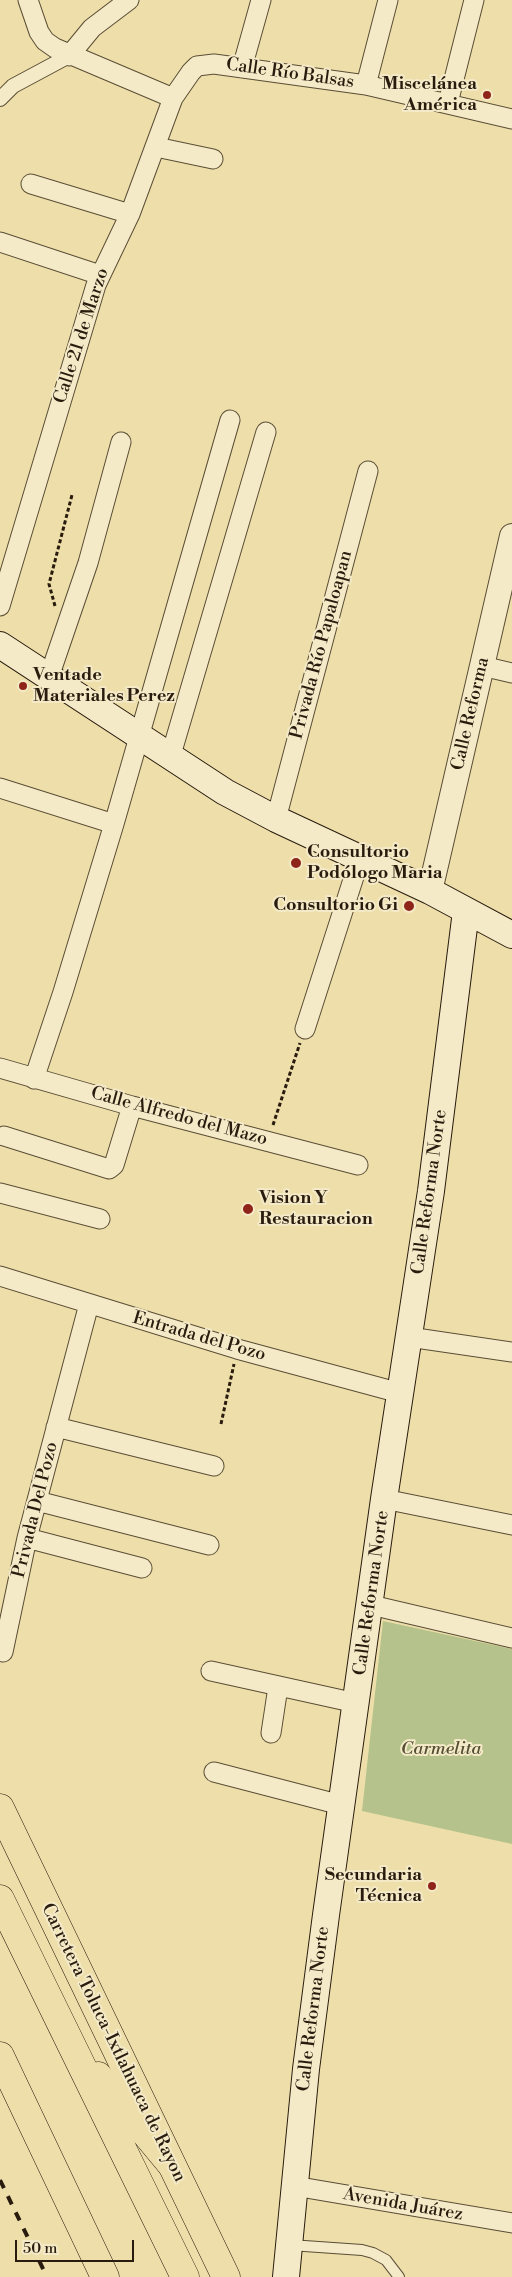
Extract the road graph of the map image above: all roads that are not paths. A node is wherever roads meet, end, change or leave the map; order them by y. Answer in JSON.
{"nodes":[{"id":1,"x":32,"y":0,"type":"edge"},
{"id":2,"x":130,"y":0,"type":"edge"},
{"id":3,"x":261,"y":0,"type":"edge"},
{"id":4,"x":388,"y":0,"type":"edge"},
{"id":5,"x":474,"y":0,"type":"edge"},
{"id":6,"x":70,"y":56,"type":"junction"},
{"id":7,"x":214,"y":64,"type":"joint"},
{"id":8,"x":242,"y":68,"type":"junction"},
{"id":9,"x":366,"y":85,"type":"junction"},
{"id":10,"x":173,"y":98,"type":"junction"},
{"id":11,"x":0,"y":99,"type":"edge"},
{"id":12,"x":448,"y":103,"type":"junction"},
{"id":13,"x":512,"y":119,"type":"edge"},
{"id":14,"x":156,"y":147,"type":"junction"},
{"id":15,"x":213,"y":160,"type":"dead end"},
{"id":16,"x":31,"y":184,"type":"dead end"},
{"id":17,"x":130,"y":214,"type":"junction"},
{"id":18,"x":0,"y":242,"type":"edge"},
{"id":19,"x":100,"y":275,"type":"junction"},
{"id":20,"x":230,"y":420,"type":"dead end"},
{"id":21,"x":266,"y":432,"type":"dead end"},
{"id":22,"x":121,"y":442,"type":"dead end"},
{"id":23,"x":368,"y":471,"type":"dead end"},
{"id":24,"x":512,"y":536,"type":"edge"},
{"id":25,"x":0,"y":606,"type":"edge"},
{"id":26,"x":0,"y":645,"type":"edge"},
{"id":27,"x":482,"y":666,"type":"junction"},
{"id":28,"x":512,"y":673,"type":"edge"},
{"id":29,"x":50,"y":677,"type":"junction"},
{"id":30,"x":138,"y":736,"type":"junction"},
{"id":31,"x":170,"y":758,"type":"junction"},
{"id":32,"x":0,"y":788,"type":"edge"},
{"id":33,"x":276,"y":819,"type":"junction"},
{"id":34,"x":114,"y":824,"type":"junction"},
{"id":35,"x":360,"y":858,"type":"junction"},
{"id":36,"x":430,"y":892,"type":"junction"},
{"id":37,"x":466,"y":911,"type":"junction"},
{"id":38,"x":512,"y":935,"type":"edge"},
{"id":39,"x":305,"y":1029,"type":"road end"},
{"id":40,"x":0,"y":1068,"type":"edge"},
{"id":41,"x":34,"y":1079,"type":"junction"},
{"id":42,"x":132,"y":1106,"type":"junction"},
{"id":43,"x":4,"y":1136,"type":"dead end"},
{"id":44,"x":358,"y":1165,"type":"dead end"},
{"id":45,"x":0,"y":1193,"type":"edge"},
{"id":46,"x":100,"y":1220,"type":"dead end"},
{"id":47,"x":0,"y":1276,"type":"edge"},
{"id":48,"x":89,"y":1304,"type":"junction"},
{"id":49,"x":409,"y":1337,"type":"junction"},
{"id":50,"x":512,"y":1352,"type":"edge"},
{"id":51,"x":400,"y":1394,"type":"junction"},
{"id":52,"x":56,"y":1427,"type":"junction"},
{"id":53,"x":214,"y":1466,"type":"dead end"},
{"id":54,"x":384,"y":1499,"type":"junction"},
{"id":55,"x":37,"y":1501,"type":"junction"},
{"id":56,"x":512,"y":1525,"type":"edge"},
{"id":57,"x":27,"y":1538,"type":"junction"},
{"id":58,"x":209,"y":1545,"type":"dead end"},
{"id":59,"x":142,"y":1568,"type":"dead end"},
{"id":60,"x":371,"y":1605,"type":"junction"},
{"id":61,"x":512,"y":1638,"type":"edge"},
{"id":62,"x":3,"y":1652,"type":"dead end"},
{"id":63,"x":211,"y":1671,"type":"dead end"},
{"id":64,"x":278,"y":1688,"type":"junction"},
{"id":65,"x":356,"y":1703,"type":"junction"},
{"id":66,"x":271,"y":1733,"type":"dead end"},
{"id":67,"x":214,"y":1772,"type":"dead end"},
{"id":68,"x":341,"y":1805,"type":"junction"},
{"id":69,"x":0,"y":1808,"type":"edge"},
{"id":70,"x":0,"y":1899,"type":"edge"},
{"id":71,"x":69,"y":2040,"type":"junction"},
{"id":72,"x":0,"y":2056,"type":"edge"},
{"id":73,"x":171,"y":2164,"type":"junction"},
{"id":74,"x":294,"y":2186,"type":"junction"},
{"id":75,"x":512,"y":2223,"type":"edge"},
{"id":76,"x":289,"y":2244,"type":"junction"},
{"id":77,"x":105,"y":2277,"type":"edge"},
{"id":78,"x":185,"y":2277,"type":"edge"},
{"id":79,"x":226,"y":2277,"type":"edge"},
{"id":80,"x":286,"y":2277,"type":"edge"},
{"id":81,"x":399,"y":2277,"type":"edge"}],
"edges":[{"from":1,"to":6,"type":"street"},
{"from":2,"to":6,"type":"street"},
{"from":3,"to":8,"type":"street"},
{"from":4,"to":9,"type":"street"},
{"from":5,"to":12,"type":"street"},
{"from":6,"to":10,"type":"street"},
{"from":6,"to":11,"type":"street"},
{"from":7,"to":8,"type":"street","name":"Calle Río Balsas"},
{"from":7,"to":10,"type":"street","name":"Calle 21 de Marzo"},
{"from":8,"to":9,"type":"street","name":"Calle Río Balsas"},
{"from":9,"to":12,"type":"street","name":"Calle Río Balsas"},
{"from":10,"to":14,"type":"street","name":"Calle 21 de Marzo"},
{"from":12,"to":13,"type":"street","name":"Calle Río Balsas"},
{"from":14,"to":15,"type":"street"},
{"from":14,"to":17,"type":"street","name":"Calle 21 de Marzo"},
{"from":16,"to":17,"type":"street"},
{"from":17,"to":19,"type":"street","name":"Calle 21 de Marzo"},
{"from":18,"to":19,"type":"street"},
{"from":19,"to":25,"type":"street","name":"Calle 21 de Marzo"},
{"from":20,"to":30,"type":"street"},
{"from":21,"to":31,"type":"street"},
{"from":22,"to":29,"type":"street"},
{"from":23,"to":33,"type":"street","name":"Privada Río Papaloapan"},
{"from":24,"to":27,"type":"street","name":"Calle Reforma"},
{"from":26,"to":29,"type":"main road"},
{"from":27,"to":28,"type":"street"},
{"from":27,"to":36,"type":"street","name":"Calle Reforma"},
{"from":29,"to":30,"type":"main road"},
{"from":30,"to":31,"type":"main road"},
{"from":30,"to":34,"type":"street"},
{"from":31,"to":33,"type":"main road"},
{"from":32,"to":34,"type":"street"},
{"from":33,"to":35,"type":"main road"},
{"from":34,"to":41,"type":"street"},
{"from":35,"to":36,"type":"main road"},
{"from":35,"to":39,"type":"street"},
{"from":36,"to":37,"type":"main road"},
{"from":37,"to":38,"type":"main road"},
{"from":37,"to":49,"type":"main road","name":"Calle Reforma Norte"},
{"from":40,"to":41,"type":"street","name":"Calle Alfredo del Mazo"},
{"from":41,"to":42,"type":"street","name":"Calle Alfredo del Mazo"},
{"from":42,"to":43,"type":"street"},
{"from":42,"to":44,"type":"street","name":"Calle Alfredo del Mazo"},
{"from":45,"to":46,"type":"street"},
{"from":47,"to":48,"type":"street","name":"Entrada del Pozo"},
{"from":48,"to":51,"type":"street","name":"Entrada del Pozo"},
{"from":48,"to":52,"type":"street","name":"Privada Del Pozo"},
{"from":49,"to":50,"type":"street"},
{"from":49,"to":51,"type":"main road","name":"Calle Reforma Norte"},
{"from":51,"to":54,"type":"main road","name":"Calle Reforma Norte"},
{"from":52,"to":53,"type":"street","name":"Privada Del Pozo"},
{"from":52,"to":55,"type":"street","name":"Privada Del Pozo"},
{"from":54,"to":56,"type":"street"},
{"from":54,"to":60,"type":"main road","name":"Calle Reforma Norte"},
{"from":55,"to":57,"type":"street","name":"Privada Del Pozo"},
{"from":55,"to":58,"type":"street"},
{"from":57,"to":59,"type":"street"},
{"from":57,"to":62,"type":"street","name":"Privada Del Pozo"},
{"from":60,"to":61,"type":"street"},
{"from":60,"to":65,"type":"main road","name":"Calle Reforma Norte"},
{"from":63,"to":64,"type":"street"},
{"from":64,"to":65,"type":"street"},
{"from":64,"to":66,"type":"street"},
{"from":65,"to":68,"type":"main road","name":"Calle Reforma Norte"},
{"from":67,"to":68,"type":"street"},
{"from":68,"to":74,"type":"main road","name":"Calle Reforma Norte"},
{"from":69,"to":73,"type":"main road","name":"Carretera Toluca-Ixtlahuaca de Rayon"},
{"from":70,"to":71,"type":"main road"},
{"from":71,"to":73,"type":"main road"},
{"from":71,"to":78,"type":"main road"},
{"from":72,"to":77,"type":"main road"},
{"from":73,"to":79,"type":"main road","name":"Carretera Toluca-Ixtlahuaca de Rayon"},
{"from":74,"to":75,"type":"street","name":"Avenida Juárez"},
{"from":74,"to":76,"type":"main road","name":"Calle Reforma Norte"},
{"from":76,"to":80,"type":"main road","name":"Calle Reforma Norte"},
{"from":76,"to":81,"type":"lane"}]}
